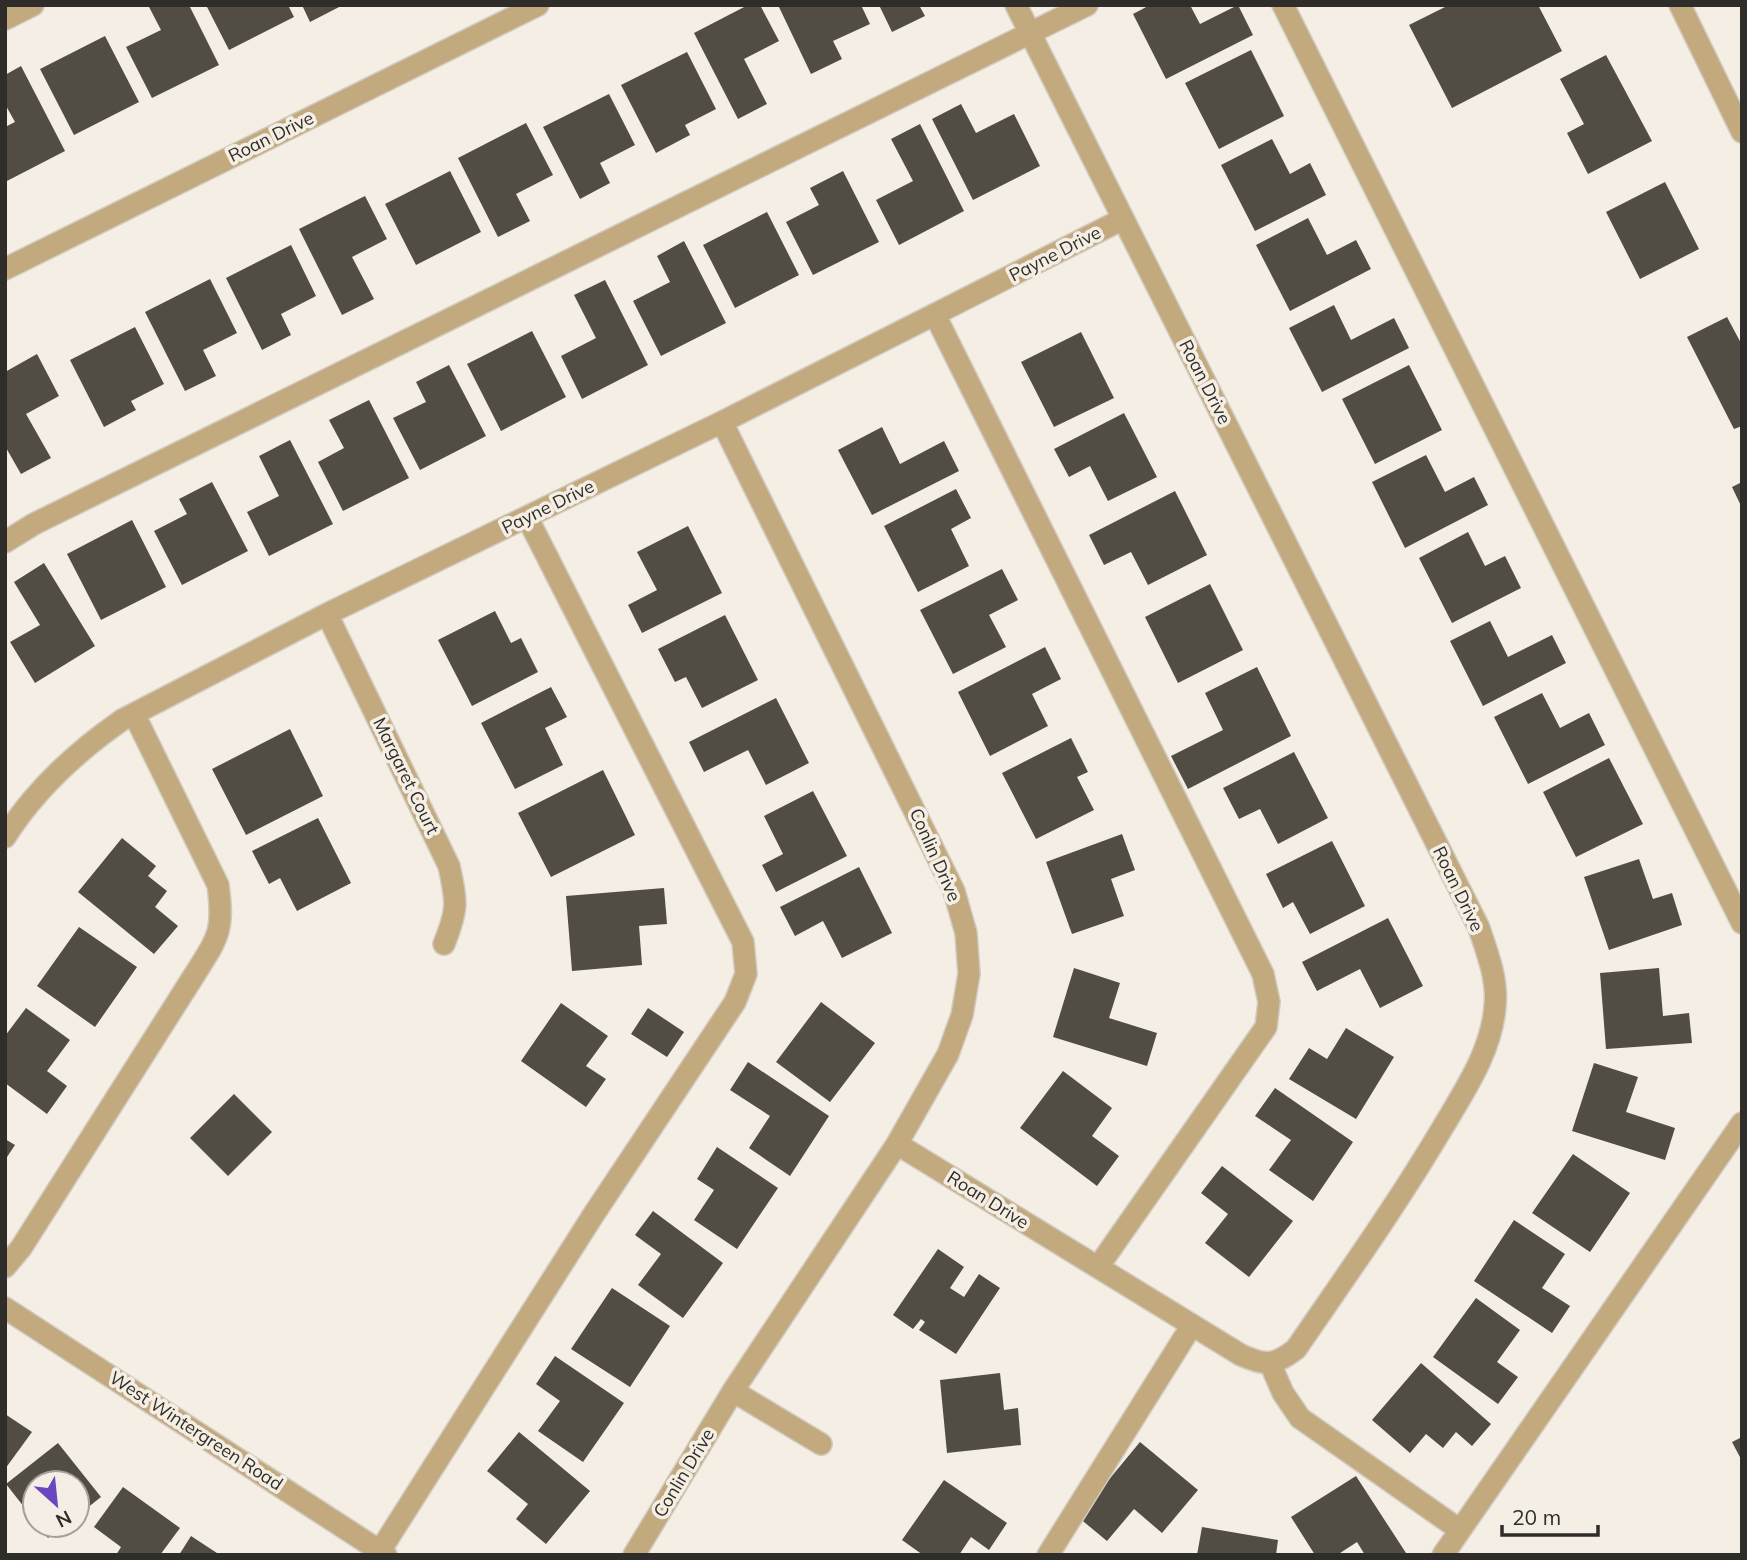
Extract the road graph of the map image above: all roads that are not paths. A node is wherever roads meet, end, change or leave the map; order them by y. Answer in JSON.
{"nodes":[{"id":1,"x":33,"y":5,"type":"edge"},
{"id":2,"x":538,"y":5,"type":"edge"},
{"id":3,"x":1016,"y":5,"type":"edge"},
{"id":4,"x":1087,"y":5,"type":"edge"},
{"id":5,"x":1283,"y":5,"type":"edge"},
{"id":6,"x":1680,"y":5,"type":"edge"},
{"id":7,"x":5,"y":19,"type":"edge"},
{"id":8,"x":1030,"y":32,"type":"junction"},
{"id":9,"x":1742,"y":132,"type":"edge"},
{"id":10,"x":1124,"y":219,"type":"junction"},
{"id":11,"x":5,"y":269,"type":"edge"},
{"id":12,"x":935,"y":315,"type":"junction"},
{"id":13,"x":722,"y":422,"type":"junction"},
{"id":14,"x":527,"y":517,"type":"junction"},
{"id":15,"x":5,"y":542,"type":"edge"},
{"id":16,"x":327,"y":614,"type":"junction"},
{"id":17,"x":134,"y":714,"type":"junction"},
{"id":18,"x":5,"y":837,"type":"edge"},
{"id":19,"x":1742,"y":923,"type":"edge"},
{"id":20,"x":444,"y":944,"type":"dead end"},
{"id":21,"x":1742,"y":1123,"type":"edge"},
{"id":22,"x":897,"y":1144,"type":"junction"},
{"id":23,"x":5,"y":1267,"type":"edge"},
{"id":24,"x":1098,"y":1267,"type":"junction"},
{"id":25,"x":5,"y":1308,"type":"edge"},
{"id":26,"x":1192,"y":1325,"type":"junction"},
{"id":27,"x":1270,"y":1363,"type":"junction"},
{"id":28,"x":733,"y":1391,"type":"junction"},
{"id":29,"x":821,"y":1444,"type":"dead end"},
{"id":30,"x":1460,"y":1530,"type":"junction"},
{"id":31,"x":383,"y":1553,"type":"edge"},
{"id":32,"x":634,"y":1555,"type":"edge"},
{"id":33,"x":1048,"y":1555,"type":"edge"},
{"id":34,"x":1443,"y":1555,"type":"edge"}],
"edges":[{"from":1,"to":7,"type":"street"},
{"from":2,"to":11,"type":"street","name":"Roan Drive"},
{"from":3,"to":8,"type":"street","name":"Roan Drive"},
{"from":4,"to":8,"type":"street"},
{"from":5,"to":19,"type":"street"},
{"from":6,"to":9,"type":"street"},
{"from":8,"to":10,"type":"street","name":"Roan Drive"},
{"from":8,"to":15,"type":"street"},
{"from":10,"to":12,"type":"street","name":"Payne Drive"},
{"from":10,"to":27,"type":"street","name":"Roan Drive"},
{"from":12,"to":13,"type":"street","name":"Payne Drive"},
{"from":12,"to":24,"type":"street"},
{"from":13,"to":14,"type":"street","name":"Payne Drive"},
{"from":13,"to":22,"type":"street","name":"Conlin Drive"},
{"from":14,"to":16,"type":"street","name":"Payne Drive"},
{"from":14,"to":31,"type":"street"},
{"from":16,"to":17,"type":"street","name":"Payne Drive"},
{"from":16,"to":20,"type":"street","name":"Margaret Court"},
{"from":17,"to":18,"type":"street","name":"Payne Drive"},
{"from":17,"to":23,"type":"street"},
{"from":21,"to":30,"type":"street"},
{"from":22,"to":24,"type":"street","name":"Roan Drive"},
{"from":22,"to":28,"type":"street","name":"Conlin Drive"},
{"from":24,"to":26,"type":"street","name":"Roan Drive"},
{"from":25,"to":31,"type":"street","name":"West Wintergreen Road"},
{"from":26,"to":27,"type":"street","name":"Roan Drive"},
{"from":26,"to":33,"type":"street"},
{"from":27,"to":30,"type":"street"},
{"from":28,"to":29,"type":"street"},
{"from":28,"to":32,"type":"street","name":"Conlin Drive"},
{"from":30,"to":34,"type":"street"}]}
